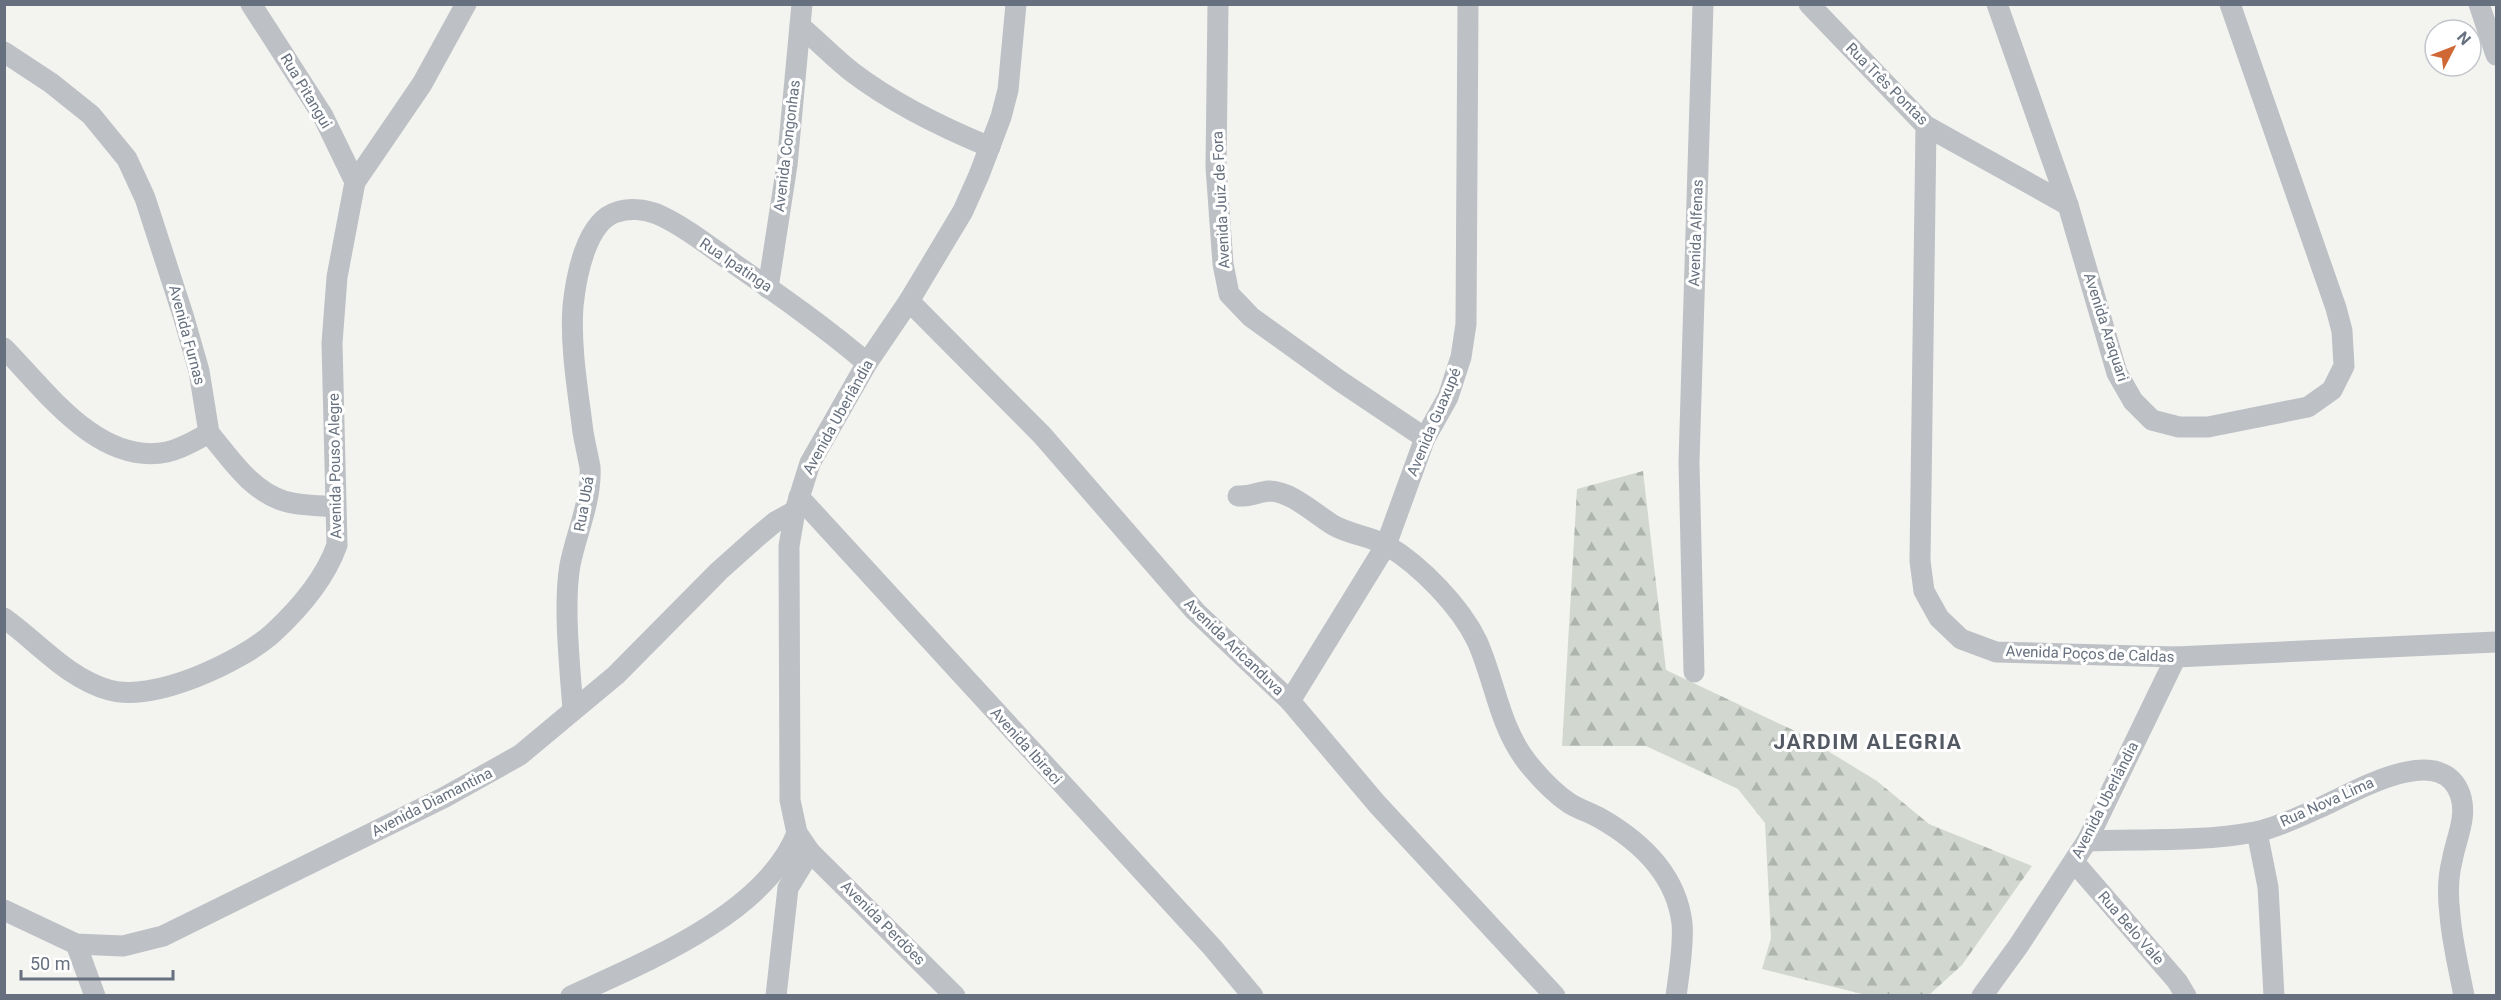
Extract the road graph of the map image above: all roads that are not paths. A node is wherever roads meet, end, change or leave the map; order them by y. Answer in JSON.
{"nodes":[{"id":1,"x":250,"y":4,"type":"edge"},
{"id":2,"x":466,"y":4,"type":"edge"},
{"id":3,"x":802,"y":4,"type":"edge"},
{"id":4,"x":1016,"y":4,"type":"edge"},
{"id":5,"x":1218,"y":4,"type":"edge"},
{"id":6,"x":1468,"y":4,"type":"edge"},
{"id":7,"x":1703,"y":4,"type":"edge"},
{"id":8,"x":1809,"y":4,"type":"edge"},
{"id":9,"x":1996,"y":4,"type":"edge"},
{"id":10,"x":2230,"y":4,"type":"edge"},
{"id":11,"x":2479,"y":4,"type":"edge"},
{"id":12,"x":800,"y":26,"type":"junction"},
{"id":13,"x":4,"y":52,"type":"edge"},
{"id":14,"x":2496,"y":56,"type":"edge"},
{"id":15,"x":1926,"y":126,"type":"junction"},
{"id":16,"x":990,"y":147,"type":"junction"},
{"id":17,"x":355,"y":182,"type":"junction"},
{"id":18,"x":2068,"y":205,"type":"junction"},
{"id":19,"x":594,"y":229,"type":"joint"},
{"id":20,"x":768,"y":288,"type":"junction"},
{"id":21,"x":909,"y":300,"type":"junction"},
{"id":22,"x":4,"y":348,"type":"edge"},
{"id":23,"x":867,"y":363,"type":"junction"},
{"id":24,"x":209,"y":433,"type":"junction"},
{"id":25,"x":1425,"y":438,"type":"junction"},
{"id":26,"x":1238,"y":496,"type":"dead end"},
{"id":27,"x":797,"y":504,"type":"junction"},
{"id":28,"x":335,"y":507,"type":"junction"},
{"id":29,"x":1386,"y":545,"type":"junction"},
{"id":30,"x":4,"y":618,"type":"edge"},
{"id":31,"x":2496,"y":642,"type":"edge"},
{"id":32,"x":2175,"y":657,"type":"junction"},
{"id":33,"x":1694,"y":672,"type":"dead end"},
{"id":34,"x":1290,"y":702,"type":"junction"},
{"id":35,"x":573,"y":710,"type":"junction"},
{"id":36,"x":2257,"y":832,"type":"junction"},
{"id":37,"x":797,"y":833,"type":"junction"},
{"id":38,"x":2087,"y":841,"type":"junction"},
{"id":39,"x":810,"y":852,"type":"junction"},
{"id":40,"x":2074,"y":862,"type":"junction"},
{"id":41,"x":4,"y":910,"type":"edge"},
{"id":42,"x":76,"y":944,"type":"junction"},
{"id":43,"x":95,"y":996,"type":"edge"},
{"id":44,"x":571,"y":996,"type":"edge"},
{"id":45,"x":776,"y":996,"type":"edge"},
{"id":46,"x":955,"y":996,"type":"edge"},
{"id":47,"x":1253,"y":996,"type":"edge"},
{"id":48,"x":1555,"y":996,"type":"edge"},
{"id":49,"x":1676,"y":996,"type":"edge"},
{"id":50,"x":1982,"y":996,"type":"edge"},
{"id":51,"x":2186,"y":996,"type":"edge"},
{"id":52,"x":2274,"y":996,"type":"edge"},
{"id":53,"x":2464,"y":996,"type":"edge"}],
"edges":[{"from":1,"to":17,"type":"street","name":"Rua Pitangui"},
{"from":2,"to":17,"type":"street","name":"Avenida Pouso Alegre"},
{"from":3,"to":12,"type":"street","name":"Avenida Congonhas"},
{"from":4,"to":16,"type":"street","name":"Avenida Uberlândia"},
{"from":5,"to":25,"type":"street","name":"Avenida Juiz de Fora"},
{"from":6,"to":25,"type":"street","name":"Avenida Guaxupé"},
{"from":7,"to":33,"type":"street","name":"Avenida Alfenas"},
{"from":8,"to":15,"type":"street","name":"Rua Três Pontas"},
{"from":9,"to":18,"type":"street","name":"Avenida Araquari"},
{"from":10,"to":18,"type":"street","name":"Avenida Araquari"},
{"from":11,"to":14,"type":"street"},
{"from":12,"to":16,"type":"street"},
{"from":12,"to":20,"type":"street","name":"Avenida Congonhas"},
{"from":13,"to":24,"type":"street","name":"Avenida Furnas"},
{"from":15,"to":18,"type":"street","name":"Rua Três Pontas"},
{"from":15,"to":32,"type":"street","name":"Avenida Poços de Caldas"},
{"from":16,"to":21,"type":"street","name":"Avenida Uberlândia"},
{"from":17,"to":28,"type":"street","name":"Avenida Pouso Alegre"},
{"from":19,"to":20,"type":"street","name":"Rua Ipatinga"},
{"from":19,"to":35,"type":"street","name":"Rua Ubá"},
{"from":20,"to":23,"type":"street","name":"Rua Ipatinga"},
{"from":21,"to":23,"type":"street","name":"Avenida Uberlândia"},
{"from":21,"to":34,"type":"street","name":"Avenida Aricanduva"},
{"from":22,"to":24,"type":"street"},
{"from":23,"to":27,"type":"street","name":"Avenida Uberlândia"},
{"from":24,"to":28,"type":"street"},
{"from":25,"to":29,"type":"street","name":"Avenida Guaxupé"},
{"from":26,"to":29,"type":"street"},
{"from":27,"to":35,"type":"street","name":"Avenida Diamantina"},
{"from":27,"to":37,"type":"street","name":"Avenida Uberlândia"},
{"from":27,"to":47,"type":"street","name":"Avenida Ibiraci"},
{"from":28,"to":30,"type":"street","name":"Avenida Pouso Alegre"},
{"from":29,"to":34,"type":"street","name":"Avenida Guaxupé"},
{"from":29,"to":49,"type":"street"},
{"from":31,"to":32,"type":"street","name":"Avenida Poços de Caldas"},
{"from":32,"to":38,"type":"street","name":"Avenida Uberlândia"},
{"from":34,"to":48,"type":"street","name":"Avenida Aricanduva"},
{"from":35,"to":42,"type":"street","name":"Avenida Diamantina"},
{"from":36,"to":38,"type":"street","name":"Rua Nova Lima"},
{"from":36,"to":52,"type":"street"},
{"from":36,"to":53,"type":"street","name":"Rua Nova Lima"},
{"from":37,"to":39,"type":"street","name":"Avenida Uberlândia"},
{"from":37,"to":44,"type":"street"},
{"from":38,"to":40,"type":"street","name":"Avenida Uberlândia"},
{"from":39,"to":45,"type":"street"},
{"from":39,"to":46,"type":"street","name":"Avenida Perdões"},
{"from":40,"to":50,"type":"street","name":"Avenida Uberlândia"},
{"from":40,"to":51,"type":"street","name":"Rua Belo Vale"},
{"from":41,"to":42,"type":"street","name":"Avenida Diamantina"},
{"from":42,"to":43,"type":"street"}]}
